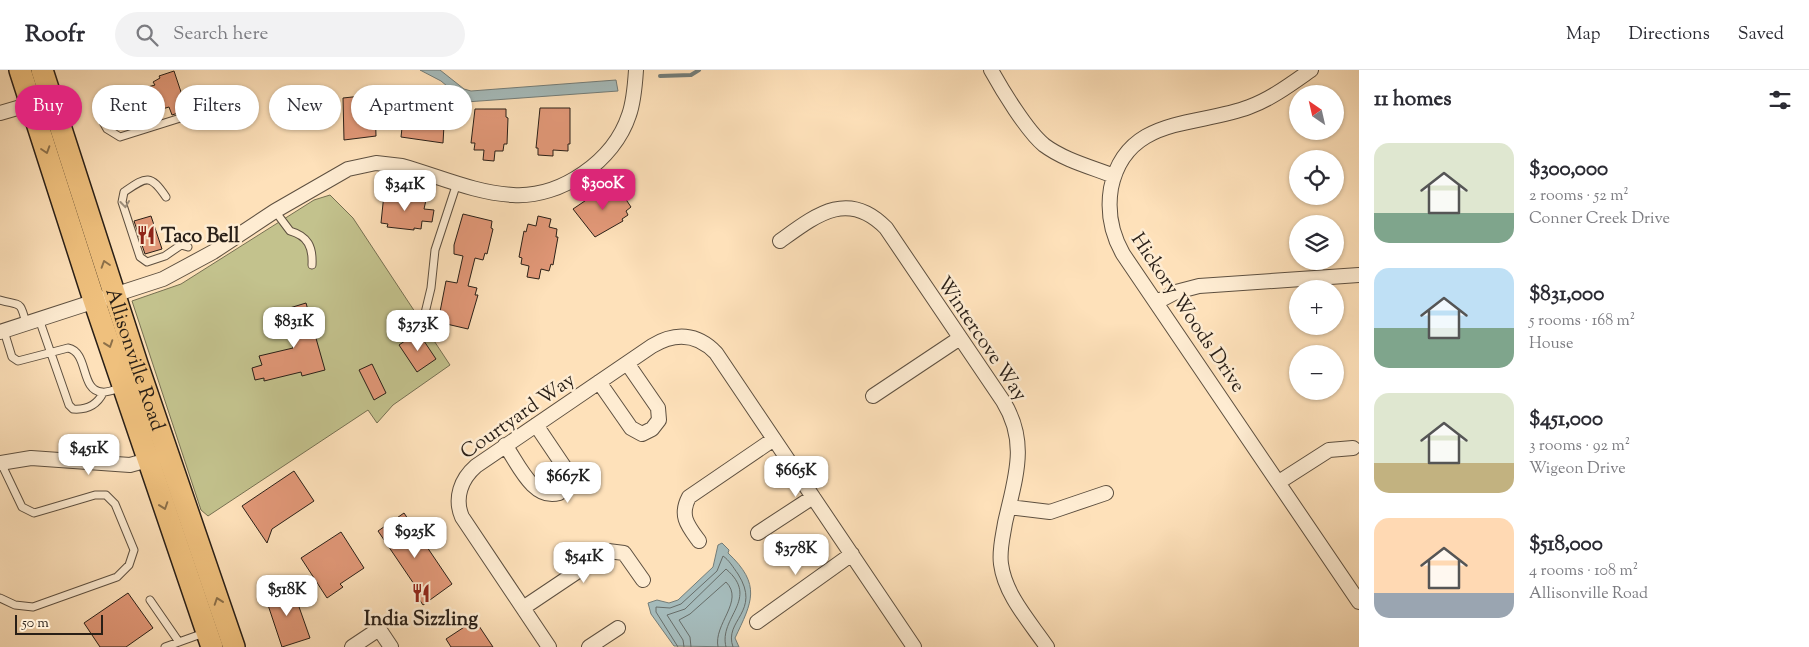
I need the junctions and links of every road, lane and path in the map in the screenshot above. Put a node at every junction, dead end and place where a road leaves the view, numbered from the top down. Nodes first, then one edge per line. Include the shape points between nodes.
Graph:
1 (20, 70) edge
2 (42, 70) edge
3 (636, 70) edge
4 (990, 70) edge
5 (1310, 70) edge
6 (30, 85) edge
7 (42, 85) edge
8 (15, 109) edge
9 (0, 113) edge
10 (50, 130) edge
11 (109, 130) edge
12 (140, 130) edge
13 (1114, 176) junction
14 (457, 183) junction
15 (166, 197) dead end
16 (276, 212) junction
17 (780, 241) dead end
18 (188, 247) dead end
19 (312, 265) dead end
20 (1359, 275) edge
21 (105, 297) junction
22 (0, 300) edge
23 (1157, 302) junction
24 (426, 313) dead end
25 (33, 321) junction
26 (2, 332) edge
27 (960, 338) junction
28 (52, 352) junction
29 (627, 363) junction
30 (599, 382) junction
31 (123, 387) junction
32 (103, 393) junction
33 (873, 396) dead end
34 (536, 425) junction
35 (774, 439) junction
36 (506, 445) junction
37 (1352, 448) dead end
38 (158, 457) junction
39 (1, 463) edge
40 (1279, 482) junction
41 (1106, 493) dead end
42 (814, 497) junction
43 (1009, 508) junction
44 (758, 533) dead end
45 (699, 541) dead end
46 (852, 554) junction
47 (643, 580) dead end
48 (0, 598) edge
49 (150, 600) dead end
50 (1359, 602) edge
51 (523, 608) junction
52 (757, 622) dead end
53 (618, 628) dead end
54 (210, 640) edge
55 (179, 642) junction
56 (166, 647) edge
57 (234, 647) edge
58 (352, 647) edge
59 (392, 647) edge
60 (549, 647) edge
61 (589, 647) edge
62 (914, 647) edge
63 (1047, 647) edge

1 - 6 main road, Allisonville Road
2 - 7 main road, Allisonville Road
3 - 14 street via 629,116 620,134 599,161 577,178 550,189 521,195 485,191
4 - 13 street via 1027,125 1044,144 1064,156
5 - 13 street, Hickory Woods Drive via 1272,96 1247,108 1178,123 1156,132 1138,142
8 - 9 street
10 - 21 main road, Allisonville Road
11 - 12 lane via 120,136
13 - 23 street, Hickory Woods Drive via 1109,210 1112,230 1124,254
14 - 16 street via 388,163 362,165 336,174
14 - 24 lane via 435,250
15 -> 18 lane via 156,182 148,178 124,192 122,202 140,257 148,262 181,245
16 - 19 lane via 290,231 306,238 311,247
16 - 21 street via 170,275
17 - 27 street, Wintercove Way via 816,216 834,208 850,208 870,215 886,228
20 - 23 street via 1199,286 1176,292
21 - 25 street
21 -> 31 main road, Allisonville Road
21 - 38 main road, Allisonville Road
22 - 25 lane via 17,302
23 - 40 street, Hickory Woods Drive
25 - 26 street
25 - 28 lane
26 - 28 lane via 12,356 18,361
27 - 33 street
27 - 43 street, Wintercove Way via 1003,401 1018,433 1019,448
28 - 32 lane via 75,349 90,384
28 - 32 lane via 73,409 94,405
29 - 30 street, Courtyard Way
29 - 30 street via 658,408 659,420 652,429 642,434 631,428
29 - 35 street, Courtyard Way via 674,336 703,342 716,353
30 - 34 street, Courtyard Way
31 - 32 lane
31 - 38 main road, Allisonville Road
34 - 36 street, Courtyard Way
34 - 36 street via 566,472 566,485 559,493 546,495 537,490
35 - 42 street
35 - 45 street via 689,497 684,518
36 - 51 street, Courtyard Way via 470,471 461,487 459,505 468,527
37 - 40 street via 1329,450
38 - 39 street via 130,465 47,458
38 -> 54 main road, Allisonville Road
57 -> 38 main road, Allisonville Road
39 - 48 lane via 22,507 34,513 95,495 106,495 115,504 134,550 130,565 108,581 34,607 14,605
40 - 50 street, Hickory Woods Drive
41 - 43 street via 1050,512
42 - 44 street
42 - 46 street
43 - 63 street, Wintercove Way via 1001,543 1002,571 1012,595
46 - 52 street
46 - 62 street
47 - 51 street via 624,553 608,550
49 - 55 lane
51 - 60 street, Courtyard Way
53 - 61 street
54 - 55 lane
55 - 56 lane
58 - 59 street via 380,629

